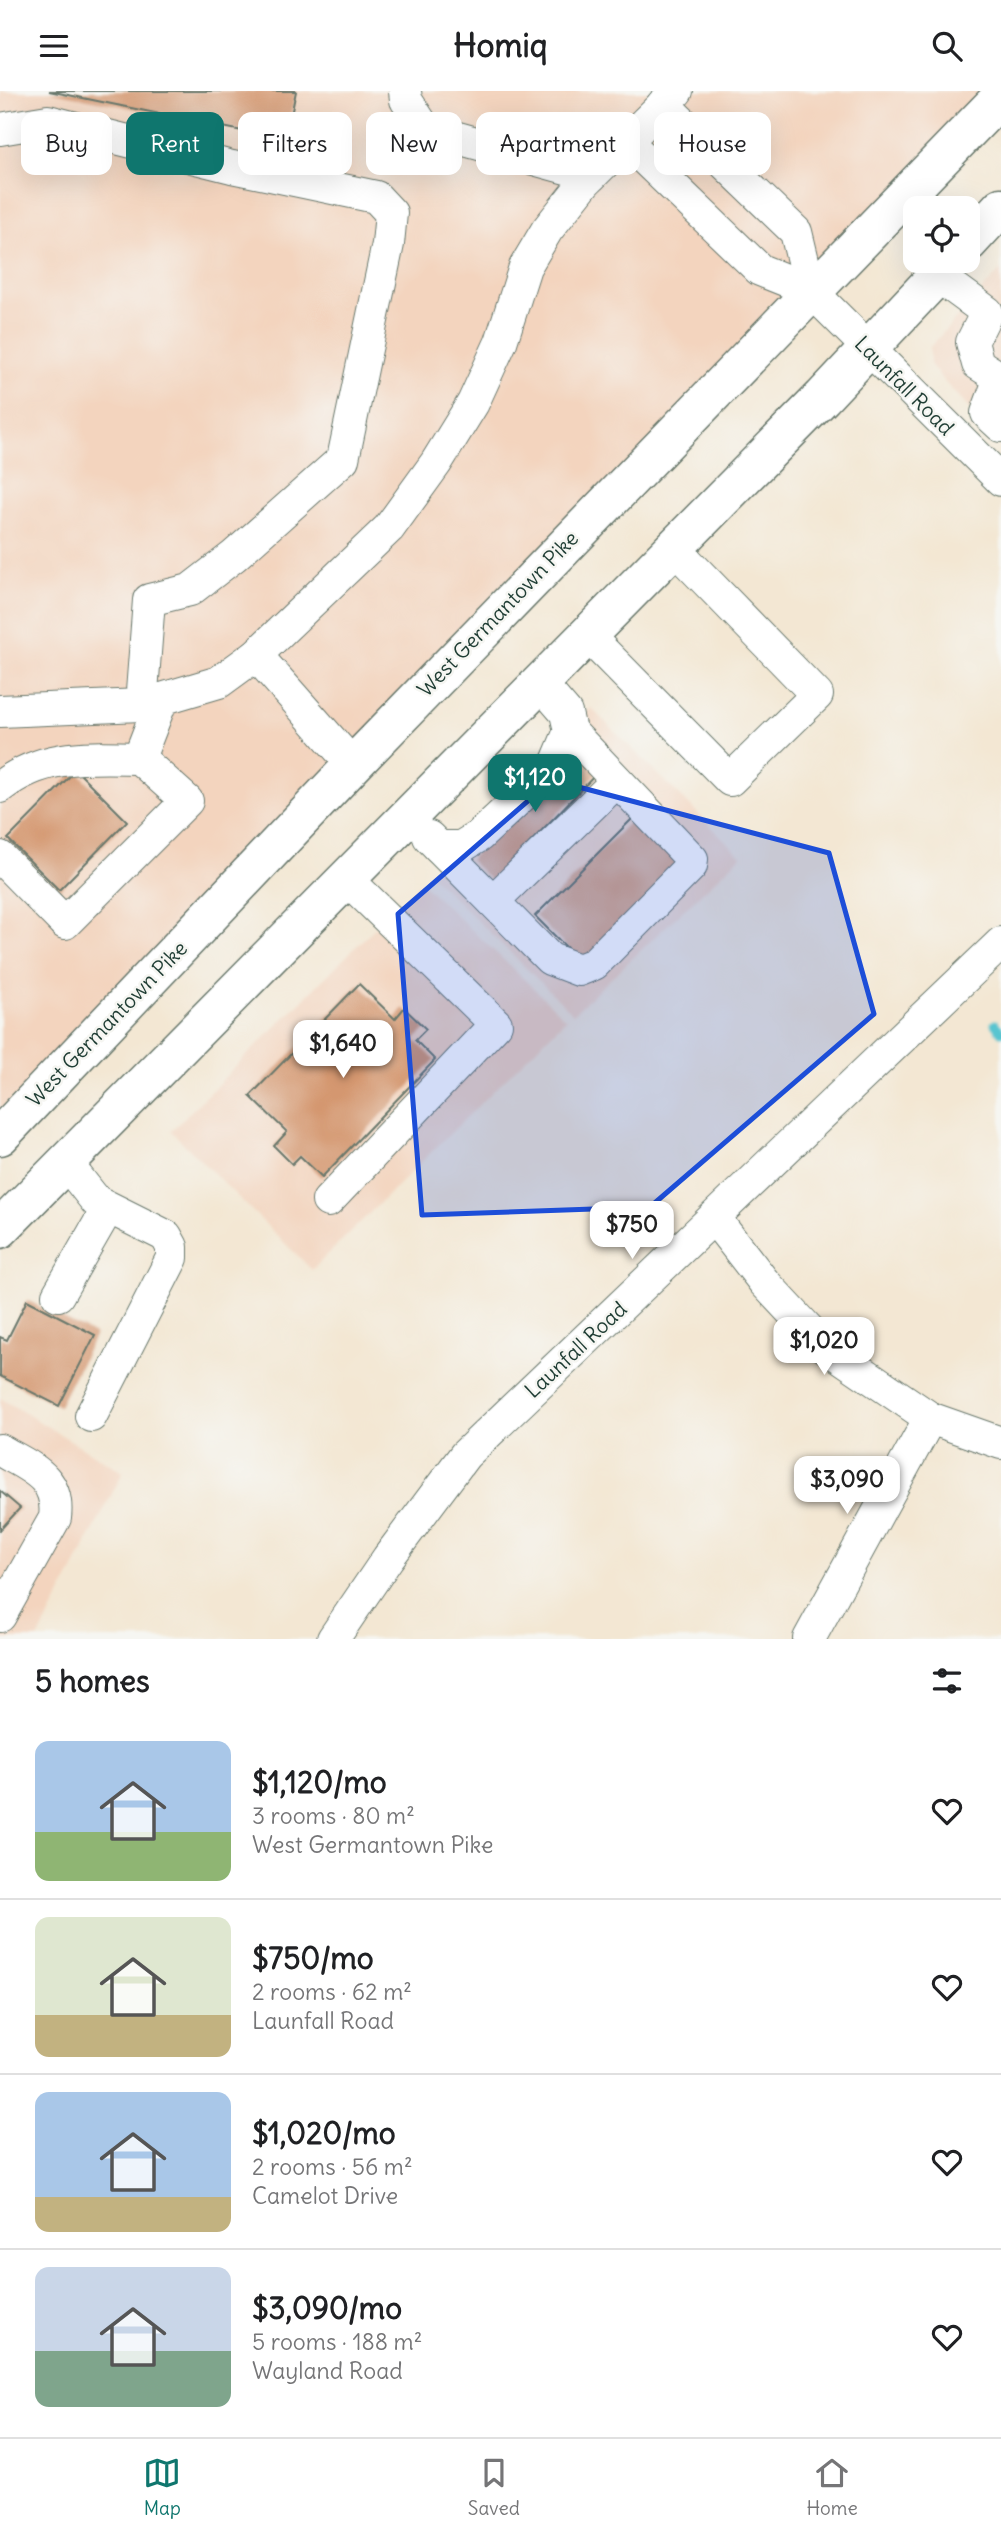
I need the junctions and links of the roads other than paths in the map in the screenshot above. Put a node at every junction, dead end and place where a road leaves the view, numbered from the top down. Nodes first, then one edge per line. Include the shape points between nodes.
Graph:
1 (405, 91) edge
2 (670, 97) edge
3 (1001, 97) edge
4 (640, 126) edge
5 (0, 129) edge
6 (476, 143) edge
7 (640, 155) edge
8 (592, 175) edge
9 (999, 213) edge
10 (980, 231) edge
11 (939, 273) edge
12 (949, 273) edge
13 (810, 291) junction
14 (994, 314) edge
15 (868, 350) junction
16 (994, 419) edge
17 (958, 441) junction
18 (1001, 480) edge
19 (674, 548) junction
20 (587, 635) junction
21 (256, 655) junction
22 (540, 683) junction
23 (151, 702) junction
24 (0, 711) edge
25 (570, 730) junction
26 (139, 758) junction
27 (353, 765) junction
28 (617, 781) junction
29 (0, 787) edge
30 (407, 817) junction
31 (439, 847) junction
32 (0, 857) edge
33 (347, 879) junction
34 (493, 901) junction
35 (1001, 943) edge
36 (0, 1136) edge
37 (66, 1163) junction
38 (328, 1201) dead end
39 (108, 1208) junction
40 (715, 1219) junction
41 (0, 1229) edge
42 (58, 1295) dead end
43 (91, 1416) dead end
44 (930, 1418) junction
45 (1001, 1443) edge
46 (0, 1450) edge
47 (0, 1616) edge
48 (333, 1639) edge
49 (809, 1639) edge

1 - 6 street via 425,129
2 - 4 street
2 - 13 street via 796,232
3 - 13 main road, West Germantown Pike
5 - 23 street via 48,121 376,197 391,213 343,460 190,590 149,600
7 - 13 street via 760,270
8 - 21 street via 547,230 525,267 501,342 479,391 436,463 389,528
9 - 10 main road
11 - 15 main road
12 - 14 street
13 - 15 street, Launfall Road
13 - 27 main road, West Germantown Pike
14 - 16 street via 972,342 978,365 1000,379
15 - 17 street, Launfall Road
15 - 19 main road
16 - 17 street
17 - 18 street, Launfall Road
19 - 20 main road
19 - 20 street via 817,695 730,781
20 - 22 main road
21 - 23 street via 219,682
21 - 27 street
22 - 25 street via 566,713
22 - 30 main road
23 - 24 street
23 - 26 street
25 - 28 street
25 - 31 street via 556,764 479,836 461,847
26 - 29 street via 68,757 18,773
26 - 32 street via 187,801 65,923
27 - 36 main road, West Germantown Pike
28 - 34 street
28 - 34 street via 692,859 691,866 594,964 579,970 550,960
30 - 31 street
30 - 33 main road
31 - 34 street
33 - 37 main road
33 - 38 street via 496,1024
35 - 40 street, Launfall Road
37 - 39 street via 96,1201
37 - 41 main road
39 - 42 street
39 - 43 street via 166,1236 172,1258
40 - 44 street via 764,1282 823,1345
40 - 48 street, Launfall Road via 465,1455
44 - 45 street
44 - 49 street
46 - 47 street via 38,1472 57,1502 55,1518

